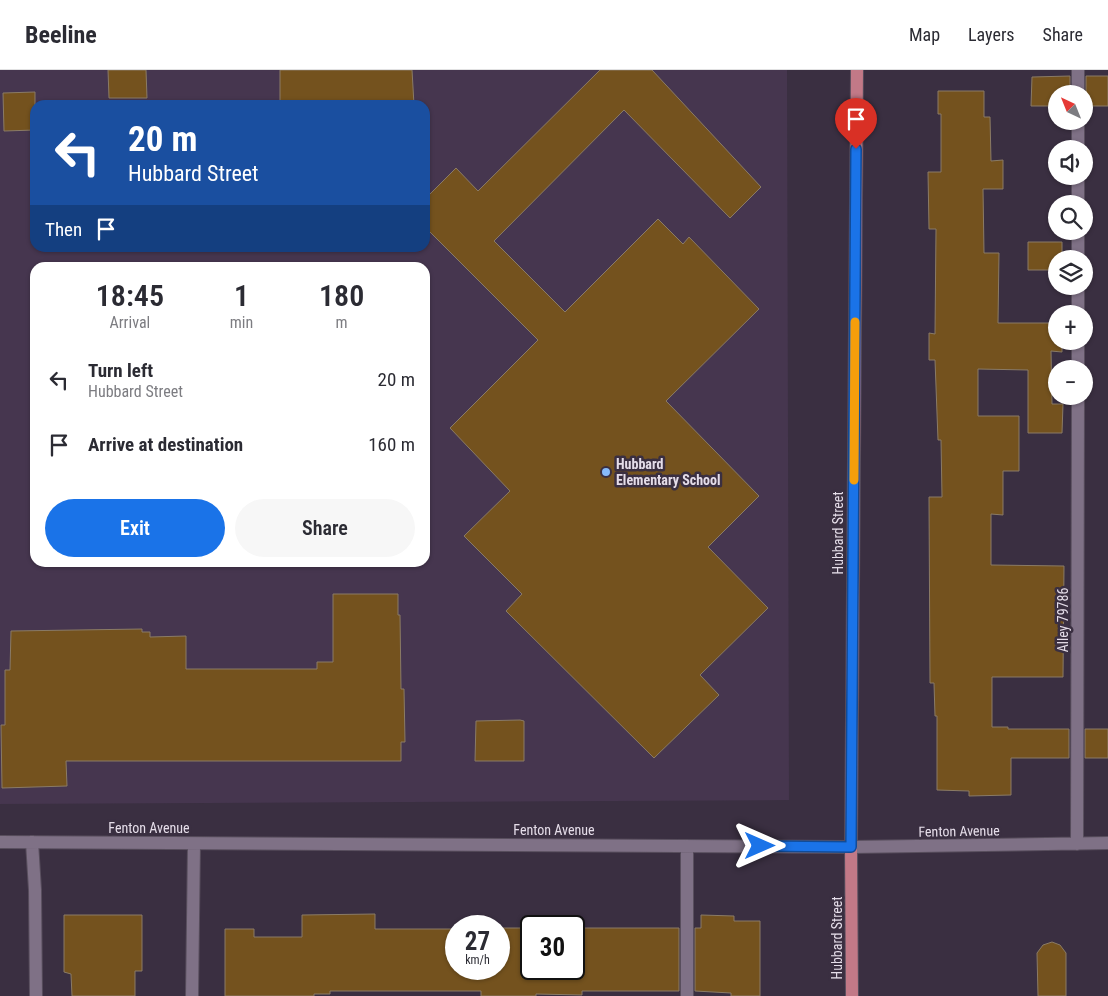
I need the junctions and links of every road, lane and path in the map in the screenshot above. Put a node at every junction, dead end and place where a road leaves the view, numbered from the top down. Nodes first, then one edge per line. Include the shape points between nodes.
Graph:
1 (857, 70) edge
2 (1078, 70) edge
3 (1078, 85) edge
4 (1078, 405) edge
5 (0, 842) edge
6 (32, 842) junction
7 (194, 844) junction
8 (1077, 844) junction
9 (1108, 844) edge
10 (687, 846) junction
11 (851, 847) junction
12 (36, 996) edge
13 (192, 996) edge
14 (687, 996) edge
15 (852, 996) edge

1 - 11 main road, Hubbard Street
2 - 3 street
4 - 8 street, Alley 79786
5 - 6 street, Fenton Avenue
6 - 7 street, Fenton Avenue
6 - 12 street
7 - 10 street, Fenton Avenue
7 - 13 street
8 - 9 street, Fenton Avenue
8 - 11 street, Fenton Avenue
10 - 11 street, Fenton Avenue
10 - 14 street
11 - 15 main road, Hubbard Street

